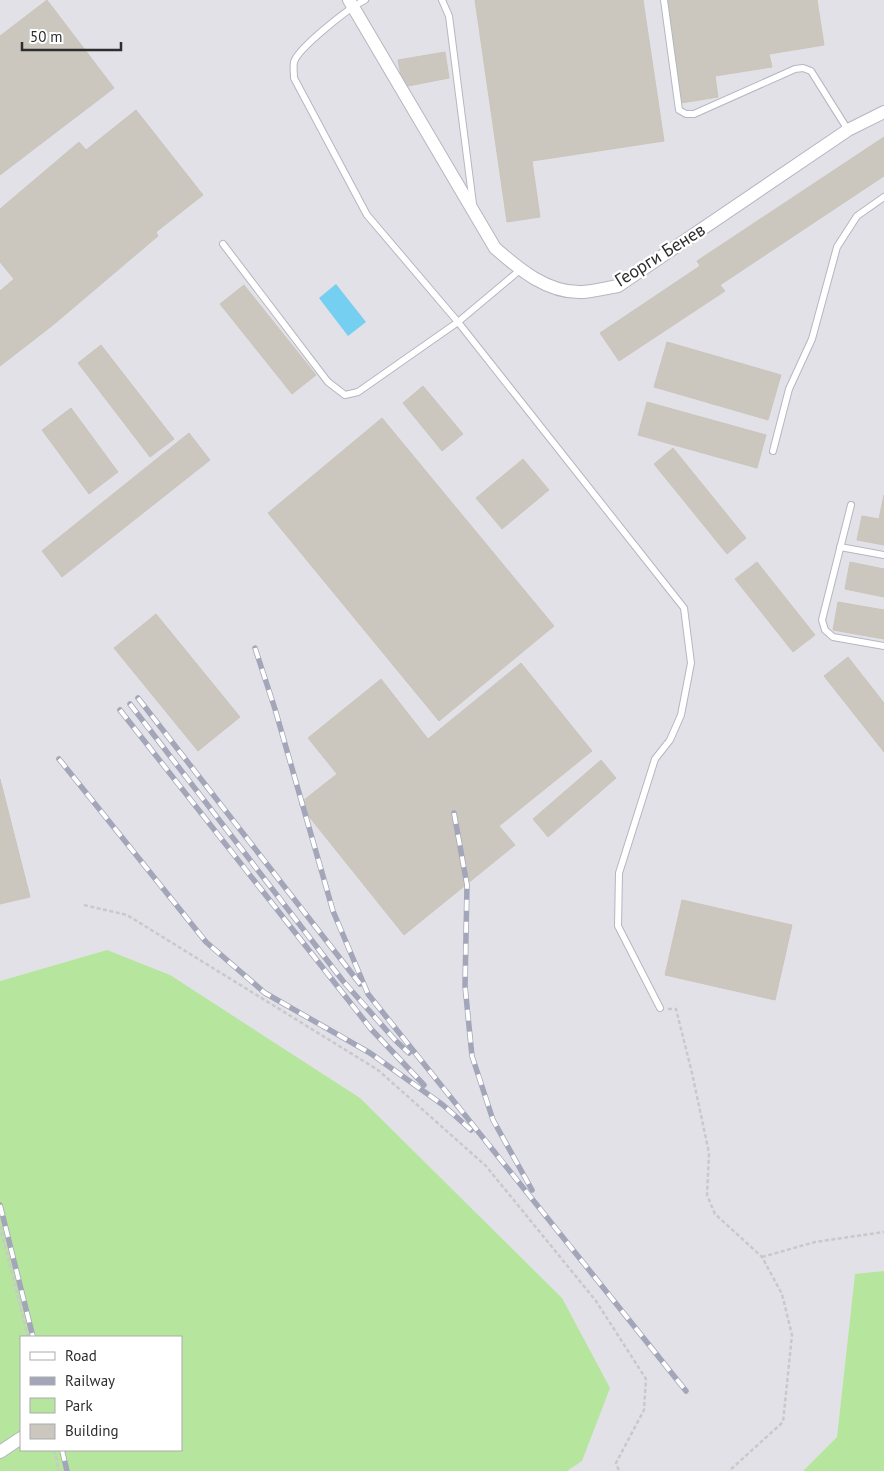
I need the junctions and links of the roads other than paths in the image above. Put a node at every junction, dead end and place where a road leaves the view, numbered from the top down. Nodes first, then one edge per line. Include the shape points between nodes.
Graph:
1 (365, 0) edge
2 (442, 0) edge
3 (664, 0) edge
4 (351, 3) edge
5 (884, 112) edge
6 (848, 130) junction
7 (884, 197) edge
8 (474, 213) junction
9 (223, 244) dead end
10 (520, 270) junction
11 (458, 322) junction
12 (773, 451) dead end
13 (851, 505) dead end
14 (840, 547) junction
15 (884, 556) edge
16 (884, 646) edge
17 (660, 1008) road end
18 (20, 1439) edge
19 (0, 1452) edge

1 - 4 lane
2 - 8 lane via 449,16
3 - 6 lane via 679,110 694,114 803,68 811,71
4 - 8 street, Георги Бенев
4 - 11 lane via 299,52 293,63 294,78 368,215
5 - 6 street, Георги Бенев
6 - 10 street, Георги Бенев via 618,286 582,292 551,287
7 - 12 lane via 857,216 837,248 812,339 789,389
8 - 10 street, Георги Бенев via 495,248
9 - 11 lane via 328,382 345,395 358,392
10 - 11 lane
11 - 17 lane via 684,608 691,663 681,715 670,740 655,760 620,874 618,926
13 - 14 lane
14 - 15 lane
14 - 16 lane via 822,620 825,630 833,637
18 - 19 street

